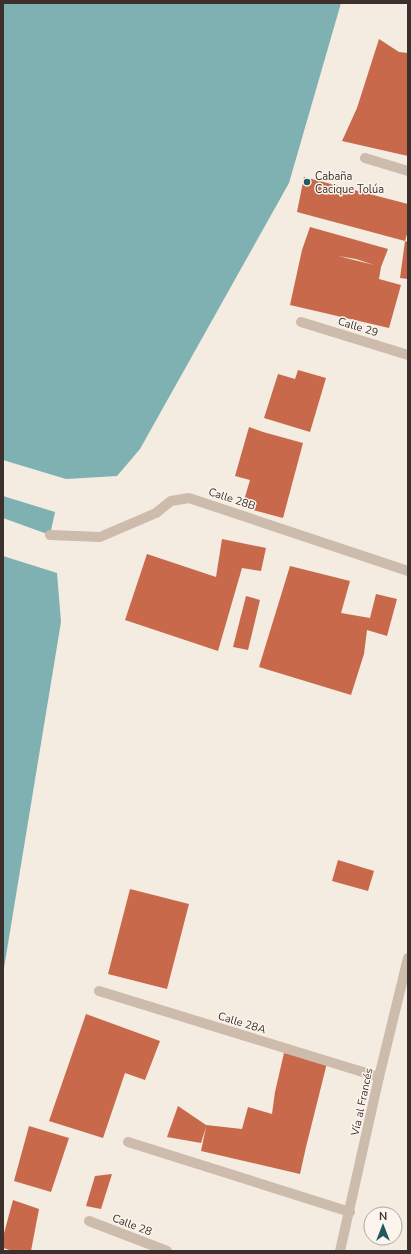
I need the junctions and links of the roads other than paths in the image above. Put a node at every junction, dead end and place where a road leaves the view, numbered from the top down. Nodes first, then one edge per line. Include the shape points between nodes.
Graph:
1 (365, 158) dead end
2 (408, 171) edge
3 (301, 322) dead end
4 (408, 355) edge
5 (50, 535) dead end
6 (408, 571) edge
7 (408, 958) edge
8 (99, 991) dead end
9 (379, 1077) junction
10 (128, 1142) dead end
11 (350, 1212) junction
12 (89, 1221) dead end
13 (167, 1251) edge
14 (340, 1251) edge

1 - 2 street
3 - 4 street, Calle 29
5 - 6 street, Calle 28B via 100,537 156,513 171,501 189,498
7 - 9 street, Vía al Francés
8 - 9 street, Calle 28A
9 - 11 street, Vía al Francés
10 - 11 street
11 - 14 street, Vía al Francés
12 - 13 street, Calle 28

